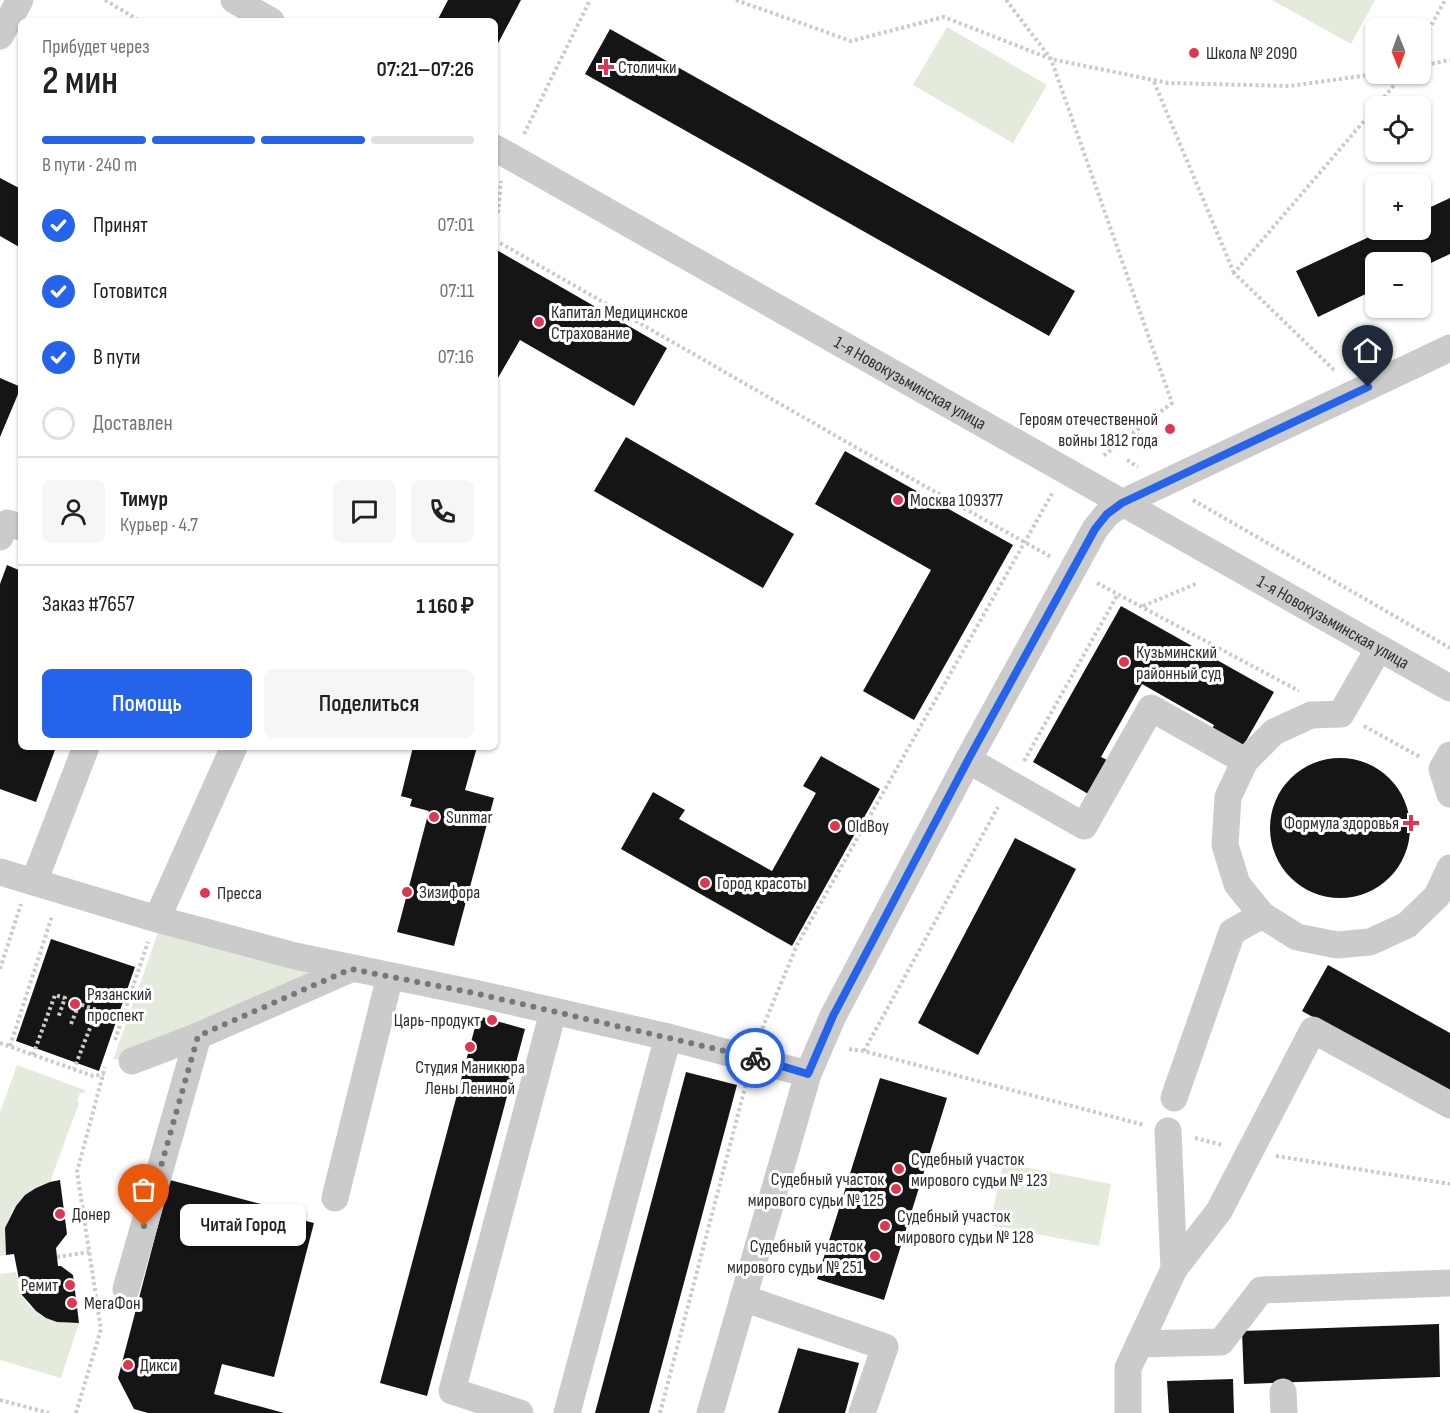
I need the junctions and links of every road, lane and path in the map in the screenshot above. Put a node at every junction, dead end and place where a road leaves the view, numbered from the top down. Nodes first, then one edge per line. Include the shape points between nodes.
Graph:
1 (20, 0) edge
2 (105, 0) edge
3 (234, 0) edge
4 (590, 0) edge
5 (736, 0) edge
6 (1006, 0) edge
7 (1445, 0) edge
8 (135, 18) edge
9 (266, 18) edge
10 (1431, 26) edge
11 (0, 36) edge
12 (1051, 59) junction
13 (1450, 60) edge
14 (1431, 64) edge
15 (1365, 76) edge
16 (1154, 81) junction
17 (1396, 84) edge
18 (1385, 96) edge
19 (1365, 120) edge
20 (504, 153) edge
21 (498, 212) edge
22 (498, 242) edge
23 (1234, 273) junction
24 (1450, 348) edge
25 (1334, 370) dead end
26 (1103, 456) dead end
27 (1055, 489) dead end
28 (1122, 503) junction
29 (1234, 524) dead end
30 (18, 526) edge
31 (0, 537) edge
32 (1024, 542) junction
33 (1054, 559) dead end
34 (1093, 580) dead end
35 (1198, 583) dead end
36 (1118, 594) junction
37 (1143, 606) junction
38 (1379, 648) junction
39 (1450, 648) edge
40 (1450, 688) edge
41 (1299, 691) dead end
42 (1341, 714) junction
43 (86, 750) edge
44 (233, 750) edge
45 (968, 760) junction
46 (1245, 760) junction
47 (1447, 772) edge
48 (1011, 784) junction
49 (1450, 868) edge
50 (0, 872) edge
51 (34, 882) junction
52 (60, 890) junction
53 (1262, 915) junction
54 (157, 919) junction
55 (0, 969) edge
56 (351, 969) junction
57 (390, 976) junction
58 (554, 1012) junction
59 (58, 1018) dead end
60 (71, 1024) dead end
61 (198, 1036) junction
62 (668, 1036) junction
63 (0, 1043) edge
64 (10, 1046) junction
65 (864, 1051) dead end
66 (33, 1054) junction
67 (117, 1055) junction
68 (753, 1058) junction
69 (74, 1069) junction
70 (808, 1074) junction
71 (103, 1075) junction
72 (1174, 1098) dead end
73 (1450, 1105) edge
74 (1168, 1131) dead end
75 (335, 1198) dead end
76 (89, 1252) junction
77 (57, 1257) dead end
78 (1174, 1269) junction
79 (1450, 1283) edge
80 (126, 1289) dead end
81 (743, 1298) junction
82 (1139, 1344) junction
83 (0, 1400) edge
84 (49, 1413) edge
85 (76, 1413) edge
86 (520, 1413) edge
87 (567, 1413) edge
88 (660, 1413) edge
89 (711, 1413) edge
90 (862, 1413) edge
91 (1128, 1413) edge

1 - 11 street
2 - 8 path
3 - 9 street
4 - 20 path
5 - 12 path via 851,41 944,17
6 - 12 path
7 - 10 path
12 - 16 path
12 - 26 path via 1172,403
13 - 14 path
15 - 16 path via 1290,86
16 - 23 path
17 - 18 path
19 - 23 path
20 - 21 path
20 - 28 street, 1-я Новокузьминская улица
22 - 32 path
23 - 25 path
24 - 28 street
27 - 32 path
28 - 38 street, 1-я Новокузьминская улица
28 - 45 street via 1095,529
29 - 39 path
30 - 31 street via 7,523
32 - 33 path
32 - 68 path via 797,945
34 - 36 path
35 - 37 path
36 - 37 path
36 - 48 path
37 - 41 path
38 - 40 street, 1-я Новокузьминская улица
38 - 42 street
42 - 46 street via 1311,715 1274,732
42 - 47 path
43 - 51 street
44 - 54 street
45 - 48 street
45 - 70 street via 833,1016
46 - 48 street via 1151,708 1084,826
46 - 53 street via 1228,797 1225,845 1237,884
48 - 65 path
49 - 53 street via 1437,896 1407,925 1370,942 1337,945 1297,937
50 - 51 street
51 - 52 street
51 - 55 path via 22,900
52 - 54 street
52 - 64 path
53 - 72 street via 1232,932
54 - 56 street
54 - 67 path
56 - 57 street
56 - 61 street
57 - 58 street
57 - 75 street
58 - 62 street
58 - 86 street via 452,1391
59 - 66 path via 65,998 55,995
60 - 69 path via 79,1004 97,1010
61 - 67 street
61 - 80 street
62 - 68 street
62 - 87 street
63 - 64 path
64 - 66 path
66 - 69 path
67 - 71 path
67 - 71 path
68 - 70 street
68 - 88 path
69 - 71 path via 93,1076
70 - 81 street
71 - 76 path via 77,1172
73 - 78 street via 1314,1030 1219,1211
74 - 78 street
76 - 77 path
76 - 85 path via 101,1329
78 - 82 street
79 - 82 street via 1261,1290 1221,1342
81 - 89 street
81 - 90 street via 885,1347
82 - 91 street via 1128,1368
83 - 84 path

